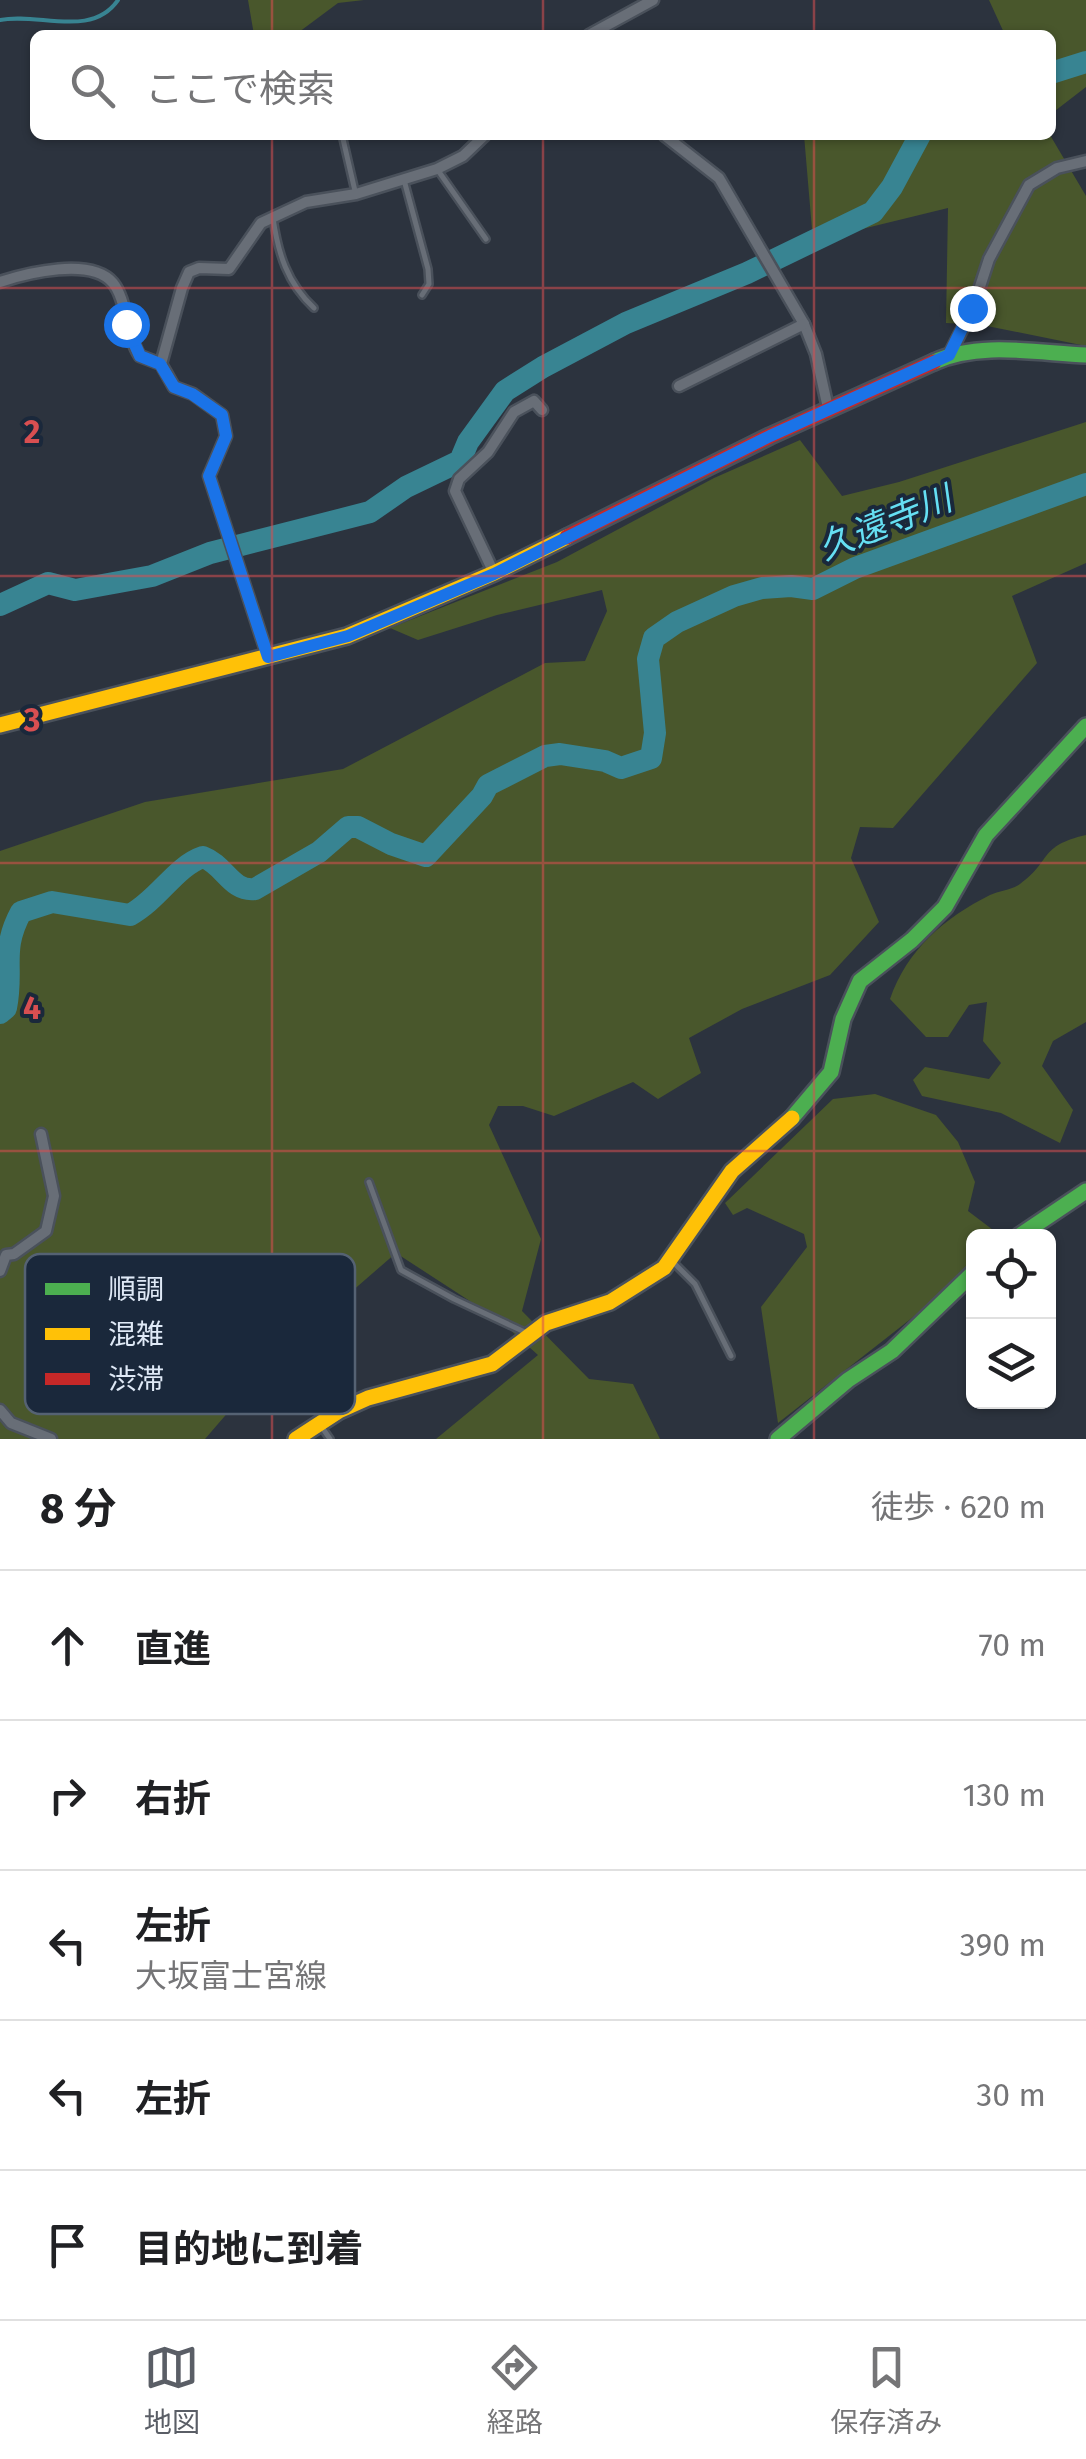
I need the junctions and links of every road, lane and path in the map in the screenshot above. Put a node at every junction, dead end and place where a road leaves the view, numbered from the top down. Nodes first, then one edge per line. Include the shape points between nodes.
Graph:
1 (654, 0) edge
2 (598, 30) edge
3 (343, 140) edge
4 (480, 140) edge
5 (670, 140) edge
6 (1086, 161) edge
7 (437, 169) junction
8 (404, 180) junction
9 (356, 194) junction
10 (273, 218) junction
11 (486, 239) dead end
12 (0, 282) edge
13 (422, 294) dead end
14 (314, 308) dead end
15 (804, 324) junction
16 (949, 355) junction
17 (1086, 356) edge
18 (160, 364) junction
19 (679, 386) dead end
20 (828, 408) junction
21 (542, 410) dead end
22 (494, 574) junction
23 (268, 657) junction
24 (0, 725) edge
25 (1086, 726) edge
26 (41, 1134) dead end
27 (368, 1182) dead end
28 (1086, 1191) edge
29 (1029, 1229) edge
30 (672, 1260) junction
31 (0, 1271) edge
32 (966, 1280) edge
33 (532, 1334) junction
34 (731, 1356) dead end
35 (355, 1405) edge
36 (0, 1410) edge
37 (338, 1414) edge
38 (320, 1424) junction
39 (51, 1439) edge
40 (296, 1439) edge
41 (330, 1439) edge
42 (778, 1439) edge

1 - 2 street
3 - 9 lane
4 - 7 street
5 - 15 street via 719,178
6 - 16 street via 1029,184
7 - 8 street
7 - 11 lane
8 - 9 street
8 - 13 lane via 428,269
9 - 10 street via 306,202
10 - 14 lane via 278,256
10 - 18 street via 261,222 229,269 189,272
12 - 18 street via 64,268 96,272 113,282 140,356
15 - 19 street
15 - 20 street
16 - 17 street via 981,350
16 - 20 street
18 - 23 street via 174,387 213,406 226,425 209,476
20 - 22 street
21 - 22 street via 534,401 514,412 455,491
22 - 23 street via 348,636
23 - 24 street
25 - 30 street via 986,835 945,907 860,981 831,1072 804,1108 732,1171
26 - 31 street via 54,1196 46,1231 6,1255
27 - 33 lane via 401,1270
28 - 29 street
30 - 33 street via 610,1302
30 - 34 lane via 695,1284
32 - 42 street via 892,1351
33 - 35 street via 492,1364
36 - 39 street via 11,1424
37 - 38 street
38 - 40 street
38 - 41 lane

